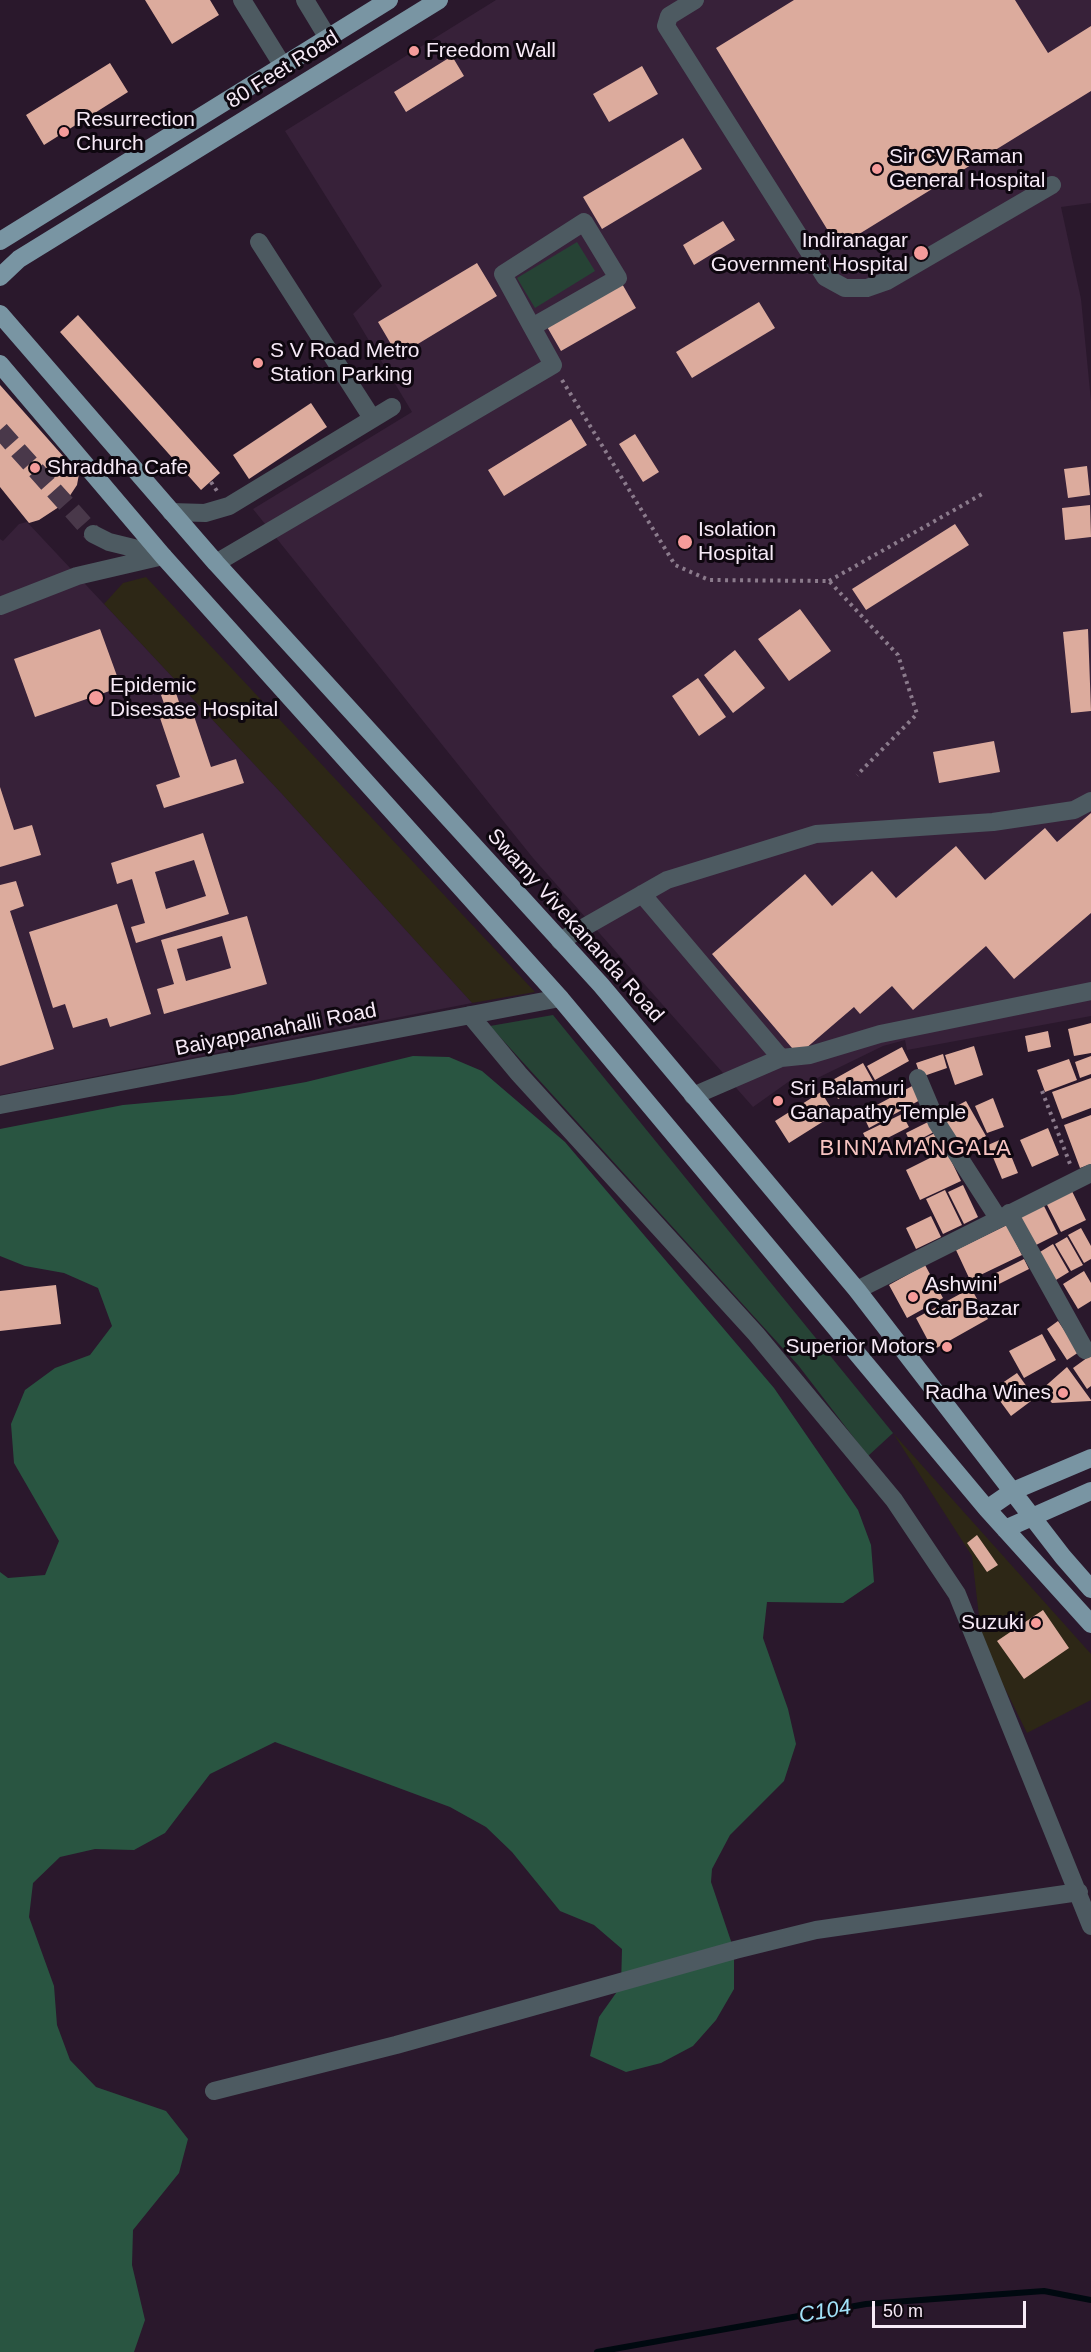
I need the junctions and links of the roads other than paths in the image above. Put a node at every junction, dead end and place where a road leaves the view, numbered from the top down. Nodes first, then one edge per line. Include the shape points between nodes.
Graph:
1 (242, 0) edge
2 (305, 0) edge
3 (389, 0) edge
4 (439, 0) edge
5 (695, 0) edge
6 (328, 38) junction
7 (283, 66) junction
8 (1052, 185) dead end
9 (0, 241) edge
10 (259, 242) dead end
11 (0, 277) edge
12 (0, 314) edge
13 (532, 327) junction
14 (0, 364) edge
15 (392, 406) dead end
16 (372, 418) junction
17 (171, 512) junction
18 (93, 534) tunnel mouth
19 (163, 556) junction
20 (216, 563) junction
21 (0, 606) edge
22 (1091, 801) edge
23 (642, 894) junction
24 (560, 941) junction
25 (1091, 990) edge
26 (560, 998) junction
27 (470, 1015) junction
28 (781, 1058) junction
29 (918, 1078) dead end
30 (693, 1096) junction
31 (0, 1105) edge
32 (1083, 1176) edge
33 (1003, 1216) junction
34 (857, 1290) junction
35 (1085, 1350) dead end
36 (1091, 1458) edge
37 (1013, 1491) junction
38 (1091, 1491) edge
39 (987, 1509) junction
40 (1031, 1515) junction
41 (1005, 1529) junction
42 (1091, 1589) edge
43 (1091, 1624) edge
44 (1079, 1892) junction
45 (1091, 1926) edge
46 (214, 2091) dead end

1 - 7 street
2 - 6 street
3 - 6 main road, 80 Feet Road
4 - 11 main road, 80 Feet Road via 19,259
5 - 8 street via 669,16 666,26 825,277 845,288 867,288 887,281
6 - 7 main road, 80 Feet Road
7 - 9 main road, 80 Feet Road
10 - 16 street
12 - 17 main road, Swamy Vivekananda Road
13 - 13 street via 502,274 584,222 618,278
13 - 20 street via 553,365
14 - 19 main road
15 - 16 street
16 - 17 street via 229,506 205,513
17 - 20 main road, Swamy Vivekananda Road
18 - 19 street
19 - 21 street via 78,576
19 - 26 main road
20 - 24 main road, Swamy Vivekananda Road
22 - 23 street via 1074,810 993,822 816,834 667,880
23 - 24 street
23 - 28 street
24 - 30 main road, Swamy Vivekananda Road
25 - 28 street via 880,1034 810,1055
26 - 27 street, Baiyappanahalli Road
26 - 39 main road
27 - 31 street, Baiyappanahalli Road
27 - 44 street via 756,1334 894,1500 957,1594
28 - 30 street
29 - 33 street via 937,1123
30 - 34 main road, Swamy Vivekananda Road
32 - 33 street
33 - 34 street
33 - 35 street
34 - 37 main road, Swamy Vivekananda Road
36 - 37 main road
37 - 39 main road
37 - 40 main road, Swamy Vivekananda Road
38 - 40 main road
39 - 41 main road
40 - 41 main road
40 - 42 main road, Swamy Vivekananda Road
41 - 43 main road
44 - 45 street
44 - 46 street via 816,1930

